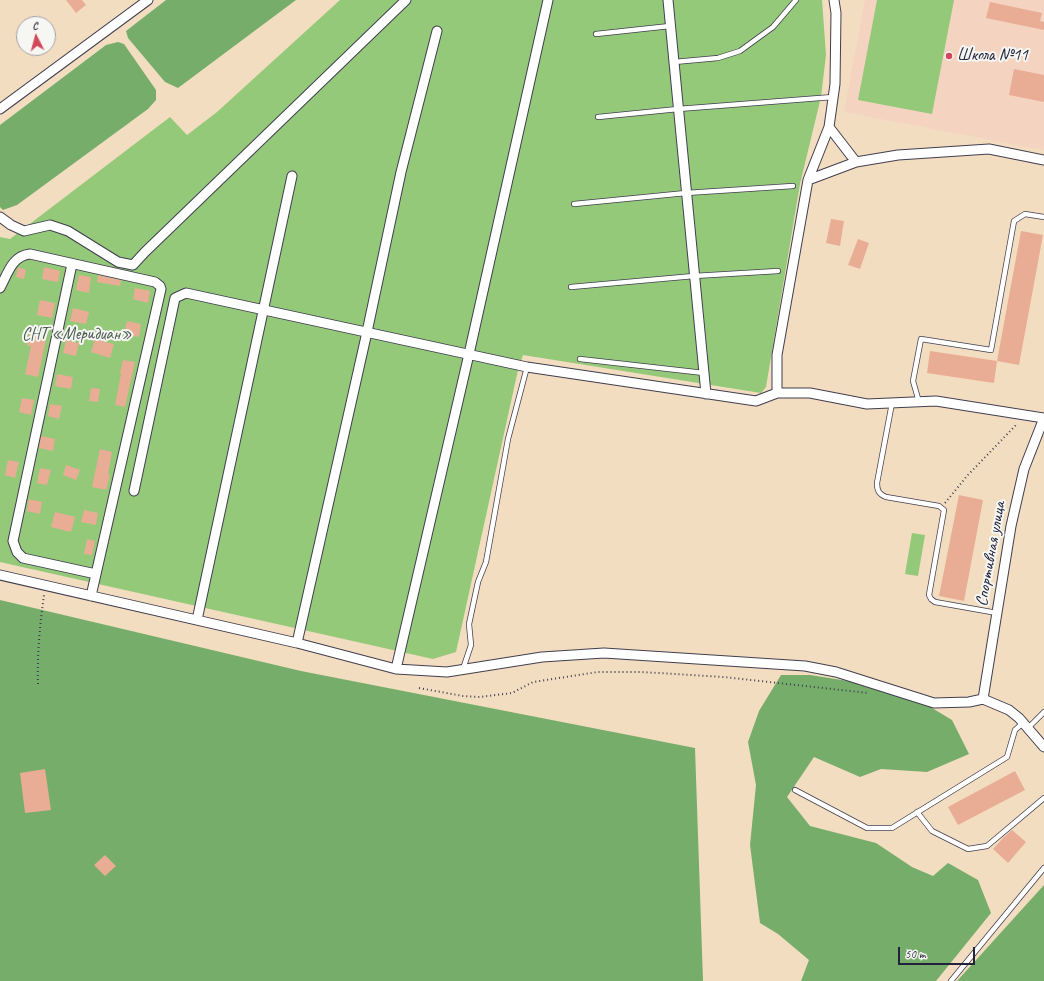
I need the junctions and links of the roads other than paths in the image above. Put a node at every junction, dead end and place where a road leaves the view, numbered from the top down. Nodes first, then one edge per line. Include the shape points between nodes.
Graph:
1 (148, 0) edge
2 (406, 0) edge
3 (548, 0) edge
4 (668, 0) edge
5 (796, 0) edge
6 (834, 0) edge
7 (670, 26) junction
8 (437, 31) dead end
9 (596, 34) dead end
10 (674, 62) junction
11 (833, 97) junction
12 (0, 109) edge
13 (678, 109) junction
14 (598, 117) dead end
15 (829, 127) junction
16 (1044, 160) edge
17 (856, 162) junction
18 (292, 176) dead end
19 (808, 180) junction
20 (793, 186) dead end
21 (686, 194) junction
22 (574, 204) dead end
23 (0, 217) edge
24 (1044, 217) edge
25 (72, 264) junction
26 (778, 271) dead end
27 (694, 276) junction
28 (571, 286) dead end
29 (0, 288) edge
30 (264, 310) junction
31 (367, 332) junction
32 (469, 354) junction
33 (580, 359) dead end
34 (527, 367) junction
35 (704, 373) junction
36 (777, 393) junction
37 (706, 394) junction
38 (919, 402) junction
39 (892, 403) junction
40 (1044, 418) edge
41 (134, 491) dead end
42 (96, 574) junction
43 (0, 575) edge
44 (91, 596) junction
45 (997, 613) junction
46 (197, 620) junction
47 (297, 643) junction
48 (396, 669) junction
49 (463, 670) junction
50 (983, 699) junction
51 (1044, 712) edge
52 (1026, 725) junction
53 (1044, 747) edge
54 (795, 790) dead end
55 (1044, 798) edge
56 (917, 812) junction
57 (1044, 868) edge
58 (951, 981) edge

1 - 12 street
2 - 23 street via 133,265 118,262 68,231 50,225 24,231
3 - 32 street
4 - 7 street
5 - 10 lane via 773,27 740,51 718,58
6 - 11 street via 836,13
7 - 9 lane
7 - 10 street
8 - 31 street via 401,172
10 - 13 street
11 - 13 lane
11 - 15 street
13 - 14 lane
13 - 21 street
15 - 17 street
15 - 19 street
16 - 17 street via 988,149 898,155
17 - 19 street
18 - 30 street
19 - 36 street via 776,355
20 - 21 lane
21 - 22 lane
21 - 27 street
24 - 38 lane via 1025,214 1014,221 991,350 920,339 913,381
25 - 29 street via 30,254 24,255 15,260
25 - 42 street via 13,541 17,552 23,558
25 - 42 street via 159,283 161,289
26 - 27 lane
27 - 28 lane
27 - 35 street
30 - 31 street
30 - 41 street via 186,293 175,298
30 - 46 street
31 - 32 street
31 - 47 street
32 - 34 street
32 - 48 street
33 - 35 lane
34 - 37 street
34 - 49 lane via 508,439 486,562 478,582 470,624 470,645
35 - 37 street
36 - 37 street via 756,401
36 - 39 street via 810,393 867,404
38 - 39 street
38 - 40 street via 936,401
39 - 45 lane via 877,490 886,497 942,507 944,510 929,595 935,602
40 - 45 street, Спортивная улица via 1024,469 1011,526
42 - 44 street
43 - 44 street
44 - 46 street
45 - 50 street, Спортивная улица
46 - 47 street
47 - 48 street
48 - 49 street via 447,672
49 - 50 street via 542,657 604,653 805,666 836,672 934,703
50 - 52 street via 1009,710
51 - 52 lane
52 - 53 street
52 - 56 lane via 1015,730 1007,757
54 - 56 lane via 867,828 892,828
55 - 56 lane via 987,846 968,849 932,831
57 - 58 lane

